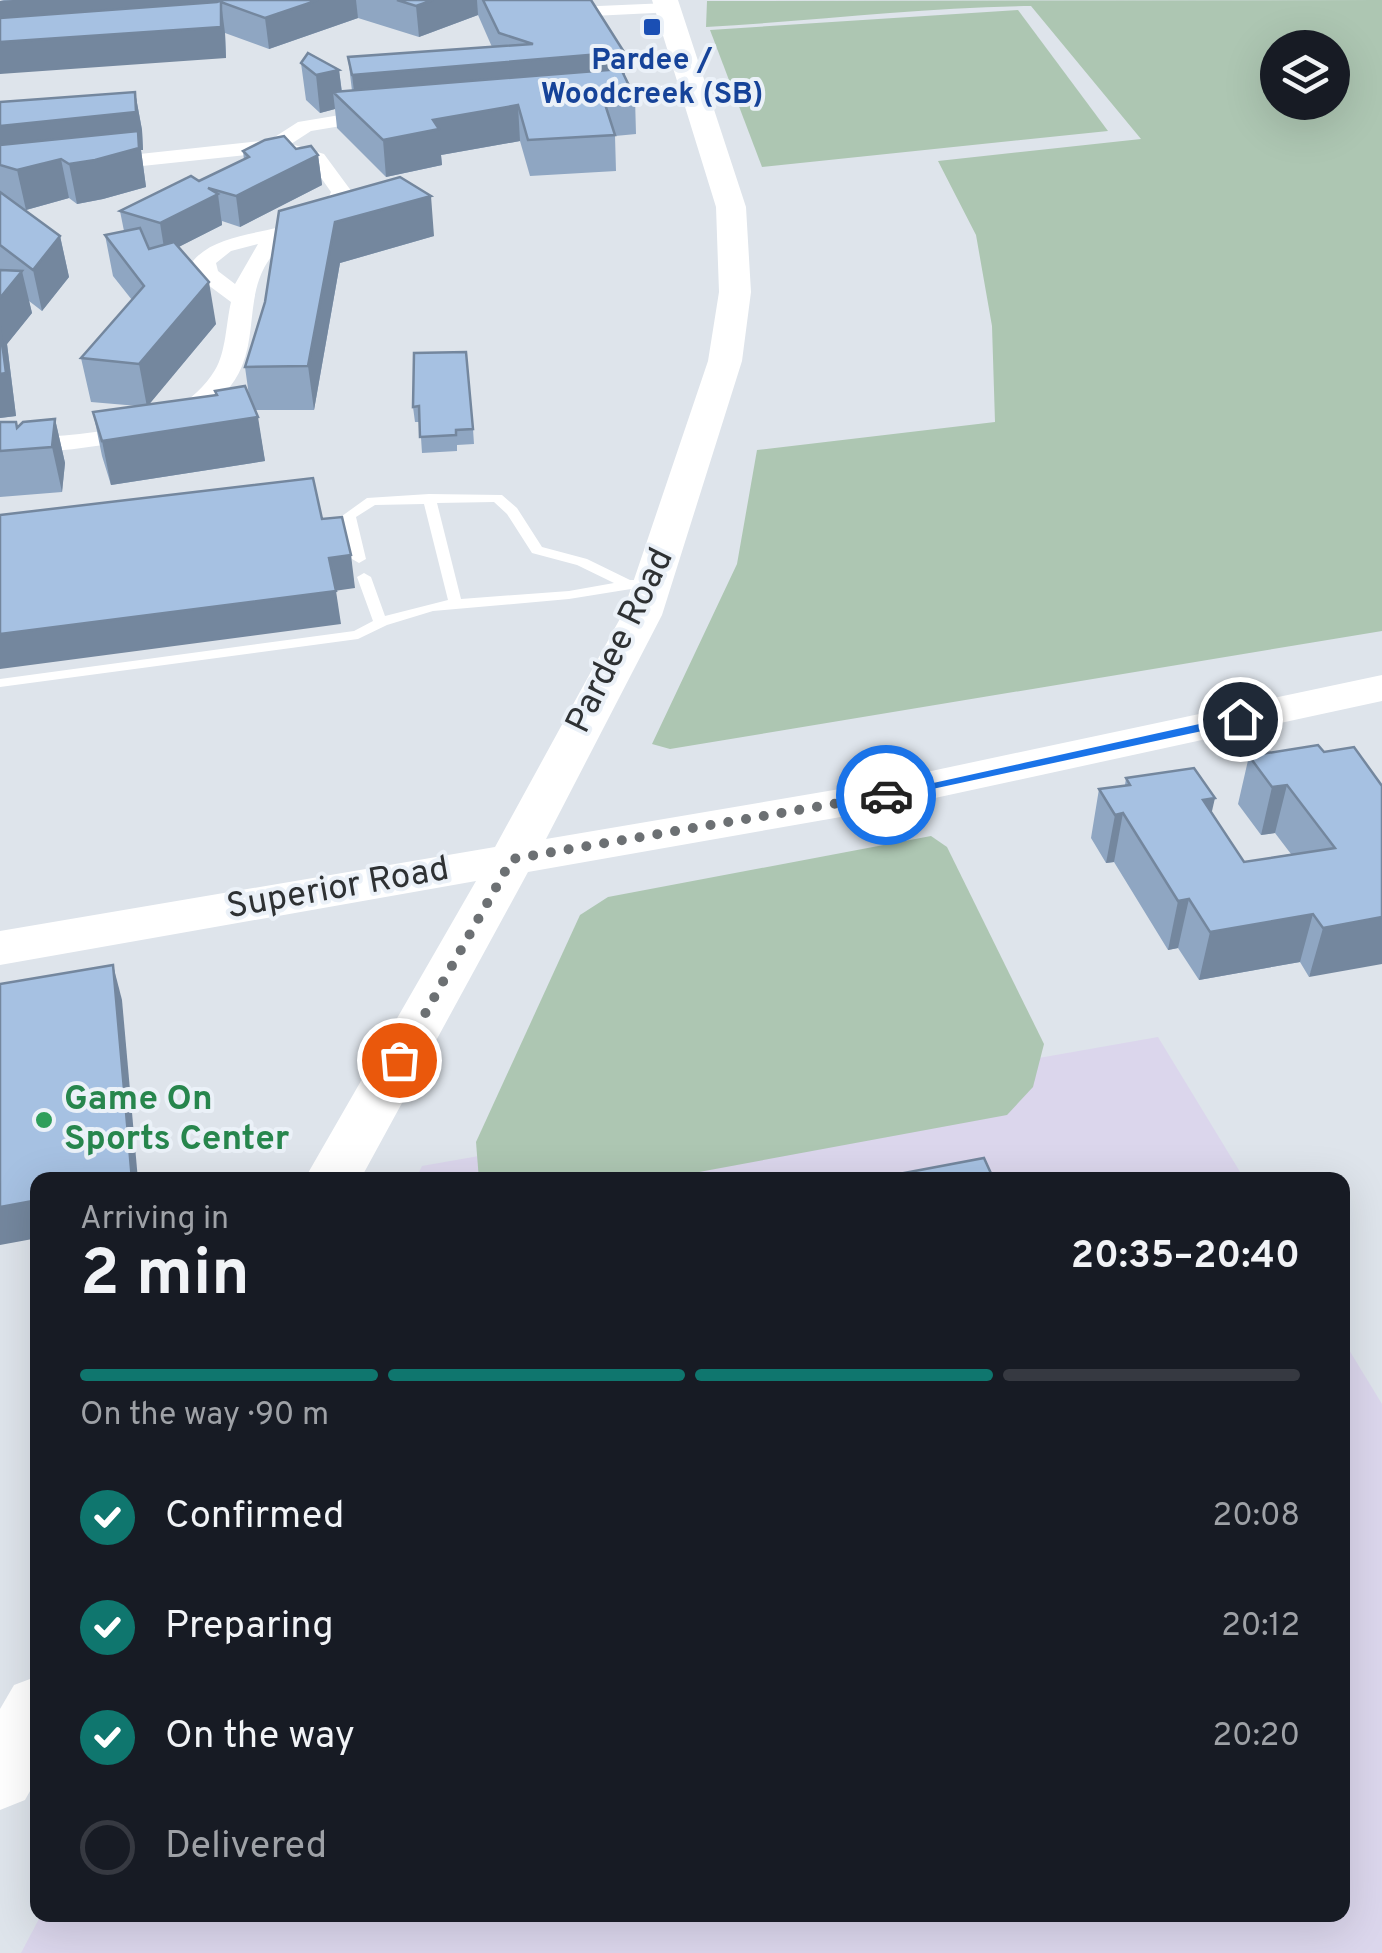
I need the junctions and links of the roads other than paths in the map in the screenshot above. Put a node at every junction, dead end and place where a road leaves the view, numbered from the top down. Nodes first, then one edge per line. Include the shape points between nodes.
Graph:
1 (598, 0) edge
2 (576, 4) edge
3 (666, 4) edge
4 (536, 9) edge
5 (696, 96) junction
6 (566, 105) edge
7 (276, 146) junction
8 (308, 154) junction
9 (0, 175) edge
10 (296, 228) junction
11 (245, 302) junction
12 (0, 446) edge
13 (429, 498) junction
14 (359, 559) dead end
15 (364, 577) dead end
16 (638, 583) junction
17 (456, 602) junction
18 (380, 621) junction
19 (0, 684) edge
20 (1382, 688) edge
21 (512, 859) junction
22 (0, 948) edge
23 (336, 1172) edge
24 (30, 1722) edge
25 (0, 1776) edge

1 - 2 street
2 - 3 street
2 - 4 street
3 - 5 main road, Pardee Road
5 - 6 street
5 - 16 main road, Pardee Road via 731,207 736,292 725,361
7 - 8 street
7 - 8 street via 323,121 407,118
7 - 9 street
8 - 10 street via 339,184 342,199
10 - 11 street via 257,258
10 - 11 street via 223,246 204,261 208,274
11 - 12 street via 224,379 197,403 150,425 97,438
13 - 14 lane via 372,501 349,516
13 - 16 lane via 497,498 537,550
13 - 17 lane
15 - 18 lane
16 - 17 lane
16 - 21 main road, Pardee Road via 642,615
17 - 18 lane
18 - 19 lane via 358,636
20 - 21 main road, Superior Road via 874,797
21 - 22 main road, Superior Road
21 - 23 main road, Pardee Road
24 - 25 main road

